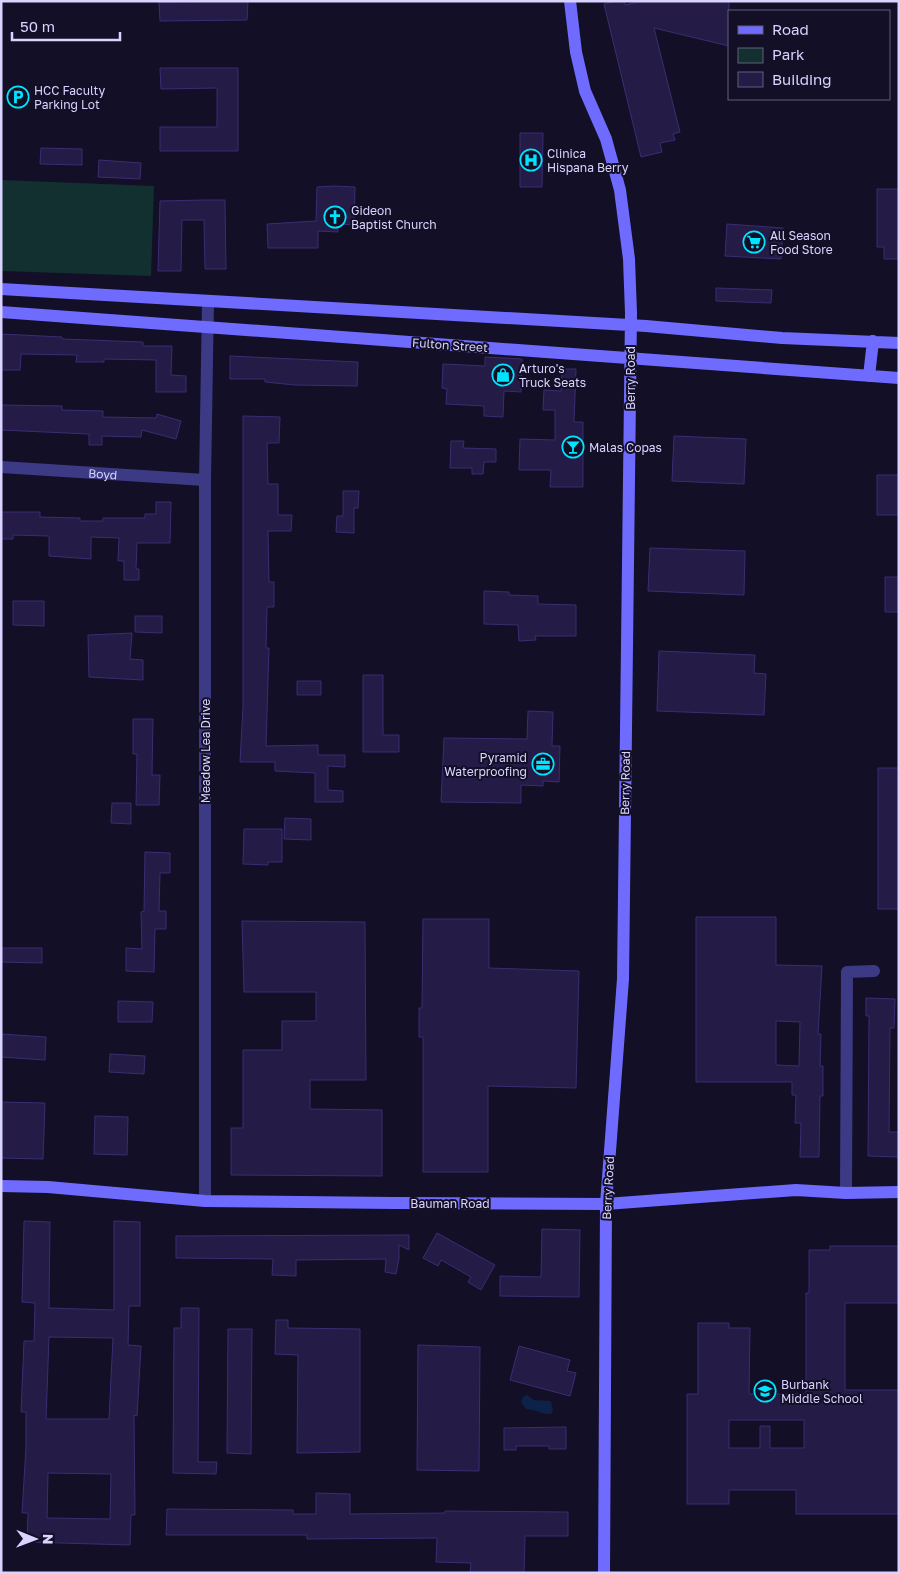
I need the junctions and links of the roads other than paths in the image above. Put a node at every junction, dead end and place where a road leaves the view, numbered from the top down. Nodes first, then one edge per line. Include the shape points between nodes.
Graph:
1 (570, 1) edge
2 (1, 289) edge
3 (208, 301) junction
4 (1, 312) edge
5 (631, 325) junction
6 (207, 328) junction
7 (872, 341) junction
8 (899, 343) edge
9 (630, 357) junction
10 (869, 376) junction
11 (899, 378) edge
12 (1, 467) edge
13 (205, 480) junction
14 (874, 971) dead end
15 (1, 1186) edge
16 (899, 1192) edge
17 (846, 1193) junction
18 (205, 1202) junction
19 (606, 1204) junction
20 (604, 1573) edge

1 - 5 street, Berry Road via 585,92 606,139 620,190 629,259
2 - 3 street
3 - 5 street
3 - 6 street, Meadow Lea Drive
4 - 6 street, Fulton Street
5 - 7 street via 782,338
5 - 9 street, Berry Road
6 - 9 street, Fulton Street
6 - 13 street, Meadow Lea Drive
7 - 8 street
7 - 10 street
9 - 10 street, Fulton Street
9 - 19 street, Berry Road via 623,979
10 - 11 street, Fulton Street
12 - 13 street, Boyd
13 - 18 street, Meadow Lea Drive
14 - 17 street via 847,972
15 - 18 street, Bauman Road via 48,1187
16 - 17 street, Bauman Road
17 - 19 street, Bauman Road via 796,1190
18 - 19 street, Bauman Road
19 - 20 street, Berry Road

